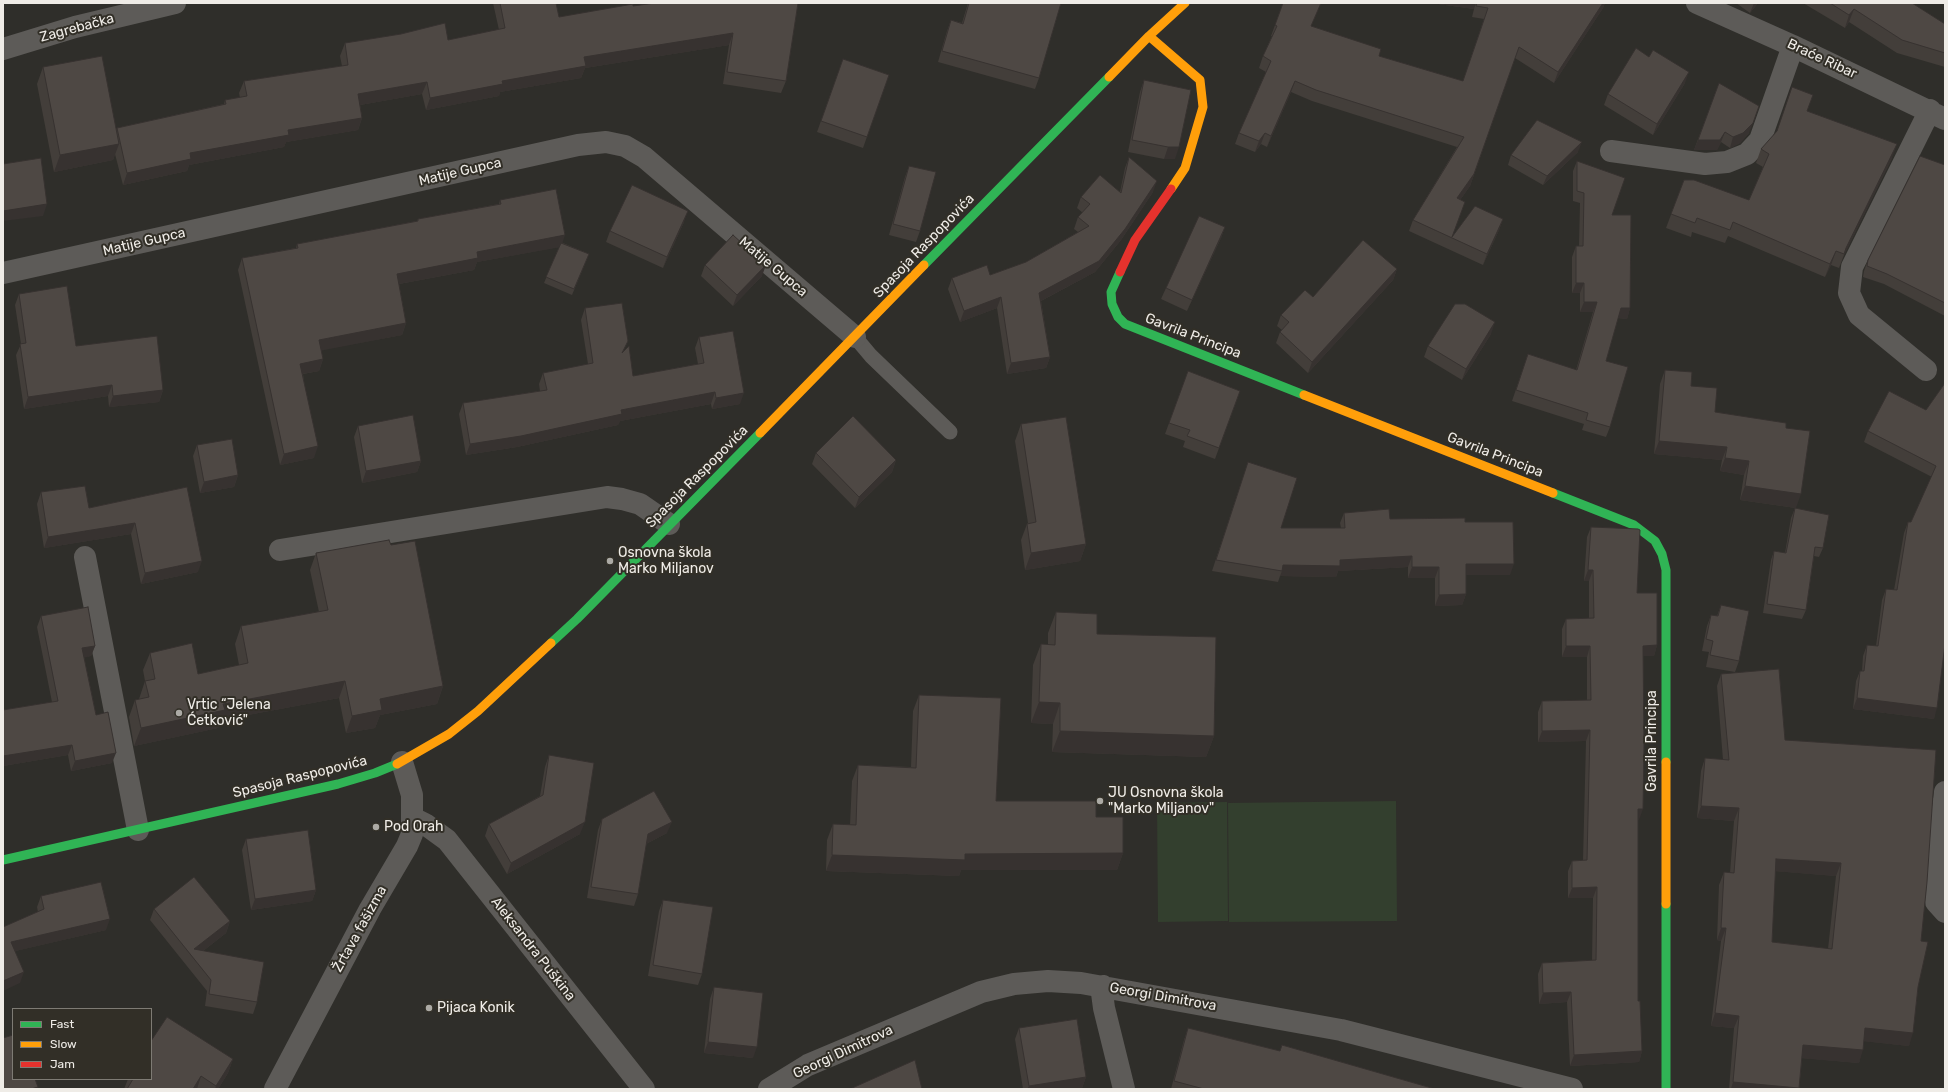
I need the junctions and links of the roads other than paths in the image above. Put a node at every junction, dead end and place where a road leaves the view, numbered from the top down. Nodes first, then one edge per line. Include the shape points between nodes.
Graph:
1 (175, 3) edge
2 (1185, 3) edge
3 (1697, 3) edge
4 (1149, 36) junction
5 (1793, 46) junction
6 (3, 49) edge
7 (1938, 115) edge
8 (1611, 151) dead end
9 (3, 273) edge
10 (855, 337) junction
11 (1926, 370) dead end
12 (950, 432) dead end
13 (669, 524) junction
14 (280, 550) dead end
15 (85, 557) dead end
16 (402, 762) junction
17 (1945, 792) edge
18 (413, 821) junction
19 (138, 830) junction
20 (3, 860) edge
21 (1945, 912) edge
22 (1103, 986) junction
23 (275, 1089) edge
24 (644, 1089) edge
25 (769, 1089) edge
26 (1124, 1089) edge
27 (1572, 1089) edge
28 (1666, 1089) edge

1 - 6 street, Zagrebačka via 76,27
2 - 4 street, Spasoja Raspopovića
3 - 5 street, Braće Ribar
4 - 10 street, Spasoja Raspopovića
4 - 28 street, Gavrila Principa via 1200,80 1203,107 1185,168 1136,240 1111,292 1112,304 1118,317 1125,324 1634,524 1655,541 1662,554 1666,570
5 - 7 street, Braće Ribar
5 - 8 street via 1760,140 1747,154 1727,162 1705,164
7 - 11 street via 1852,267 1849,293 1859,315
9 - 10 street, Matije Gupca via 578,146 606,142 625,146 644,157
10 - 12 lane via 871,356
10 - 13 street, Spasoja Raspopovića
13 - 14 street via 640,504 607,497
13 - 16 street, Spasoja Raspopovića via 577,620 478,711 449,734
15 - 19 street
16 - 18 street, Žrtava fašizma via 412,795
16 - 19 street, Spasoja Raspopovića via 338,784
17 - 21 street via 1939,837 1936,902
18 - 23 street, Žrtava fašizma via 412,834 407,846 370,909
18 - 24 street, Aleksandra Puškina via 425,824 447,840
19 - 20 street, Spasoja Raspopovića
22 - 25 street, Georgi Dimitrova via 1048,981 1014,984 981,992 808,1065
22 - 26 street via 1104,1008
22 - 27 street, Georgi Dimitrova via 1342,1030

